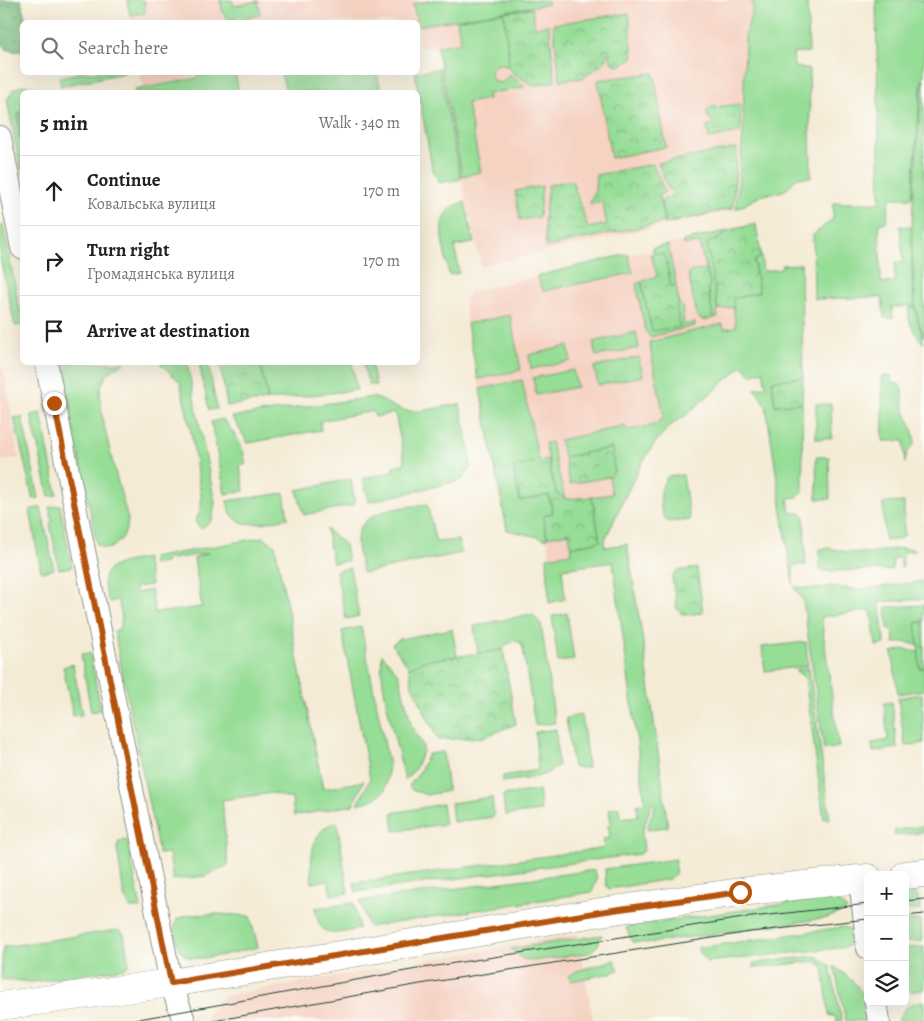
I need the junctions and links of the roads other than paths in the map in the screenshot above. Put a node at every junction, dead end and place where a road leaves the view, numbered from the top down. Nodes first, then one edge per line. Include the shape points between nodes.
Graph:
1 (0, 137) edge
2 (20, 238) edge
3 (47, 365) edge
4 (924, 873) edge
5 (909, 875) edge
6 (864, 879) edge
7 (171, 983) junction
8 (0, 1006) edge
9 (877, 1006) edge
10 (184, 1021) edge
11 (879, 1021) edge

1 - 2 street
3 - 7 street
4 - 5 street
6 - 7 street via 606,911
7 - 8 street
7 - 10 street
9 - 11 street

